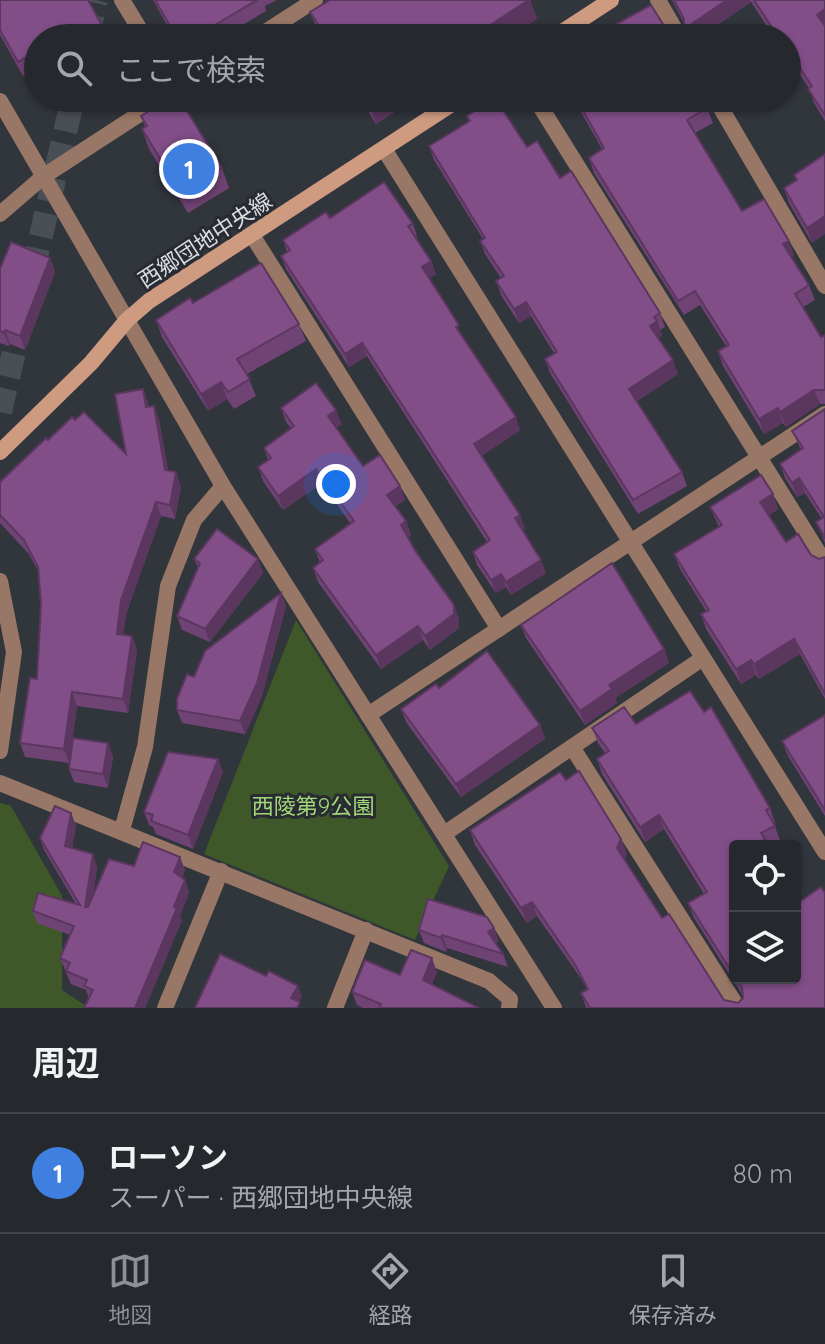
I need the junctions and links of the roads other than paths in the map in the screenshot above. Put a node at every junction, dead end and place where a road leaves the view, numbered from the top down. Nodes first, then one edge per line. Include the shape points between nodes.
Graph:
1 (122, 0) edge
2 (611, 0) edge
3 (658, 0) edge
4 (310, 1) edge
5 (137, 24) edge
6 (276, 24) edge
7 (574, 24) edge
8 (672, 24) edge
9 (0, 101) edge
10 (142, 112) edge
11 (440, 112) edge
12 (544, 112) edge
13 (723, 112) edge
14 (384, 149) junction
15 (44, 176) junction
16 (0, 214) edge
17 (252, 235) junction
18 (825, 286) edge
19 (127, 320) junction
20 (825, 414) edge
21 (0, 452) edge
22 (760, 457) junction
23 (223, 486) junction
24 (631, 542) junction
25 (825, 563) edge
26 (0, 581) edge
27 (499, 629) junction
28 (703, 658) junction
29 (368, 715) junction
30 (572, 747) junction
31 (0, 751) edge
32 (0, 783) edge
33 (122, 830) junction
34 (444, 834) junction
35 (825, 852) edge
36 (221, 871) junction
37 (366, 930) junction
38 (165, 1008) edge
39 (335, 1008) edge
40 (509, 1008) edge
41 (554, 1008) edge
42 (738, 1008) edge

1 - 5 street
2 - 7 street
3 - 8 street
4 - 6 street
9 - 15 street
10 - 15 street
11 - 14 street, 西郷団地中央線
12 - 22 street
13 - 18 street
14 - 17 street, 西郷団地中央線
14 - 24 street
15 - 16 street
15 - 19 street
17 - 19 street, 西郷団地中央線
17 - 27 street
19 - 21 street, 西郷団地中央線
19 - 23 street
20 - 22 street
22 - 24 street
22 - 25 street
23 - 29 street
23 - 33 street via 194,520 168,586 145,747
24 - 27 street
24 - 28 street
26 - 31 street via 14,652
27 - 29 street
28 - 30 street
28 - 35 street
29 - 34 street
30 - 34 street
30 - 42 street
32 - 33 street
33 - 36 street
34 - 41 street
36 - 37 street
36 - 38 street
37 - 39 street
37 - 40 street via 489,981 510,999

